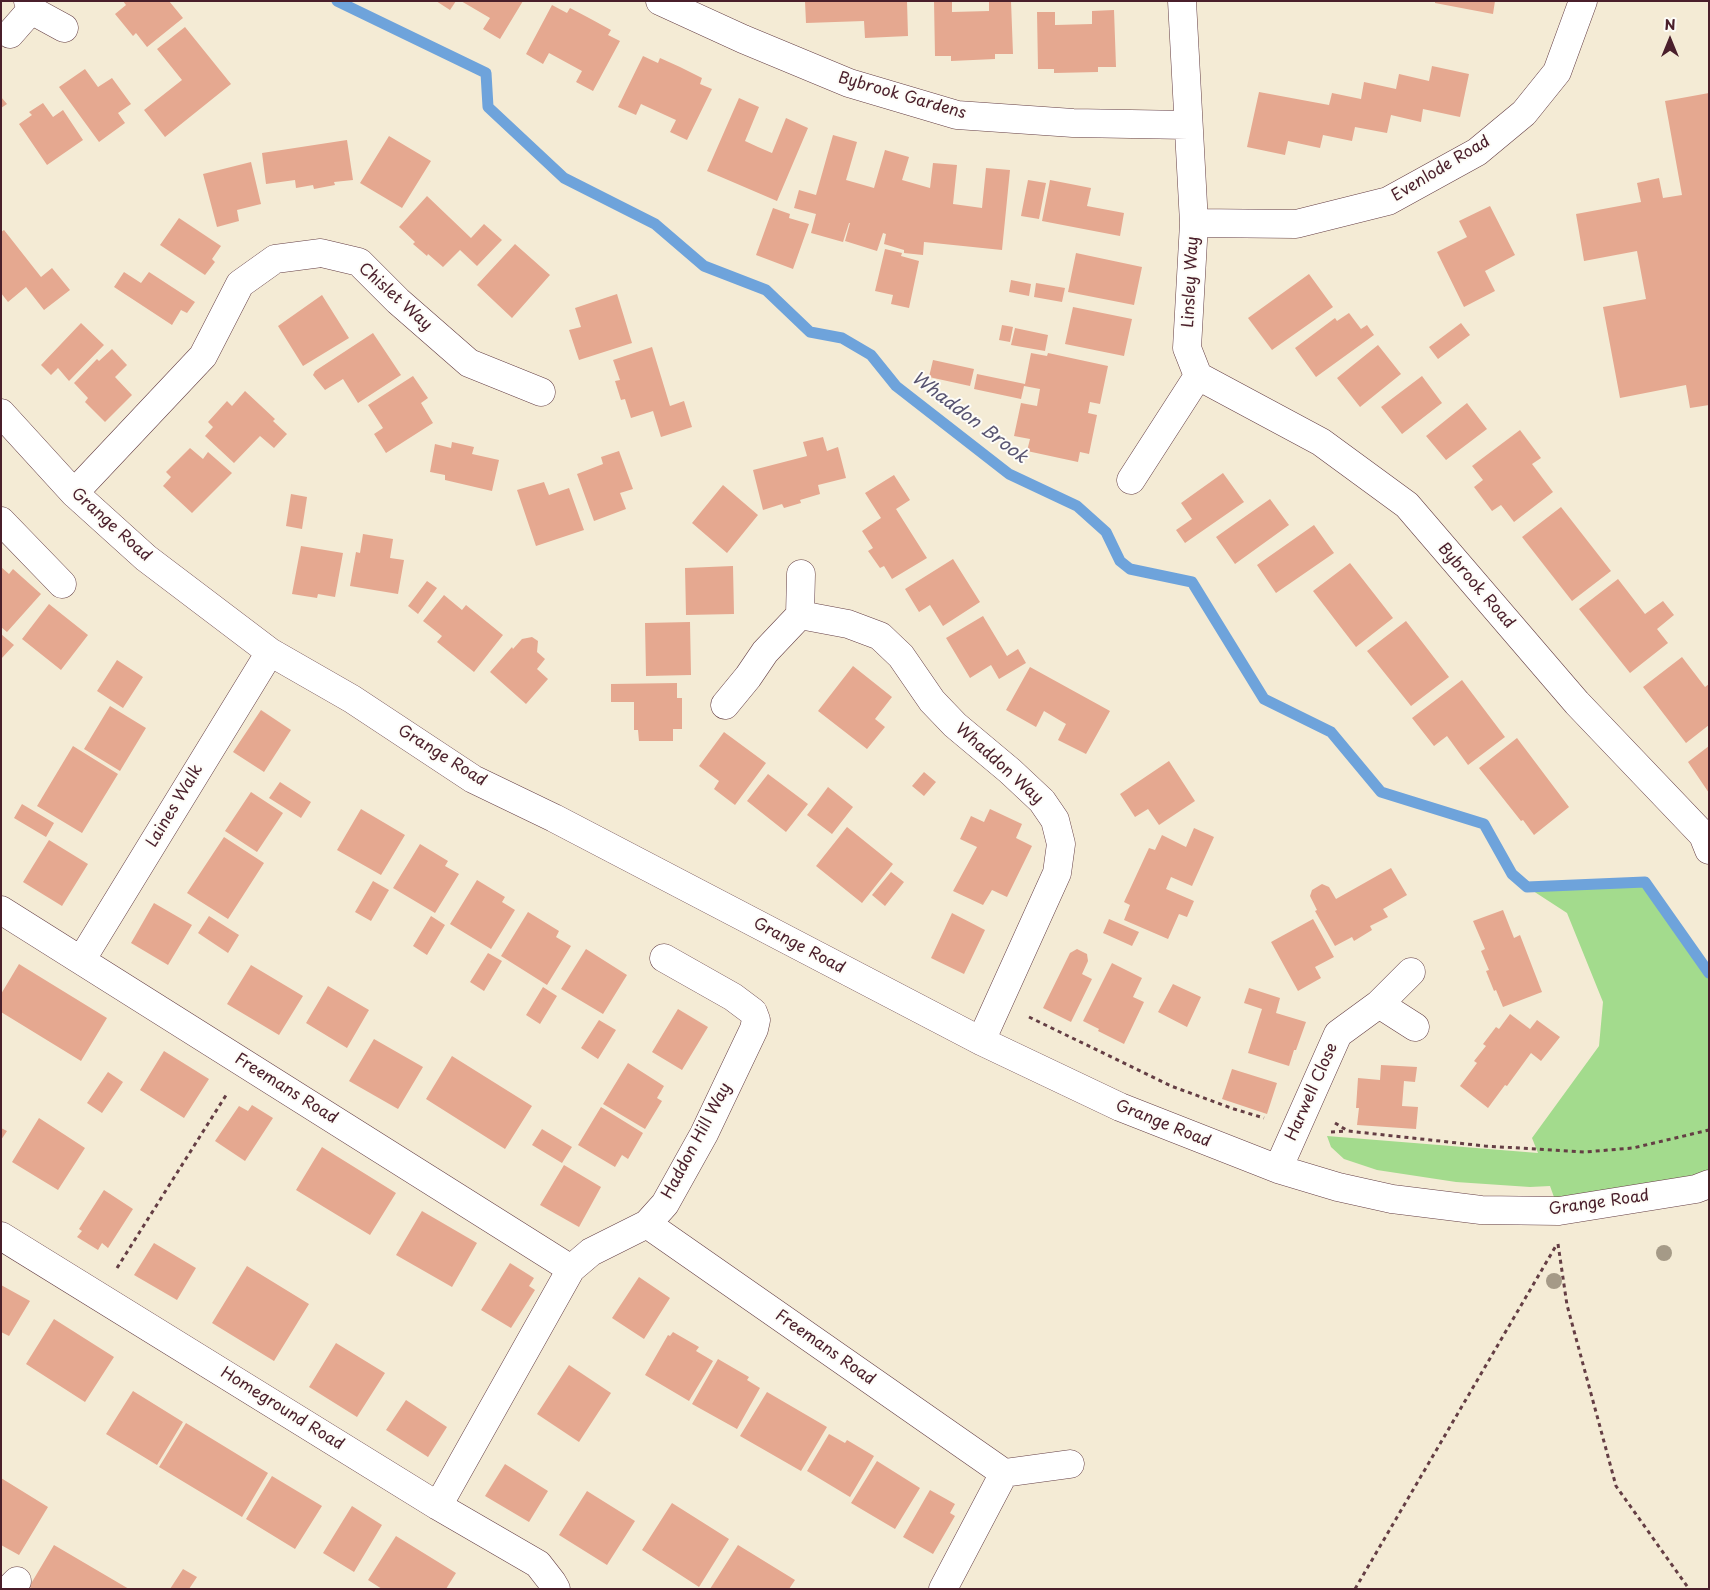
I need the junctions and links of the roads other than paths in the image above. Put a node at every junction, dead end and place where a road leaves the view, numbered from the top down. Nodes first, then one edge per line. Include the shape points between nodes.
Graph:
1 (660, 1) edge
2 (1182, 1) edge
3 (1583, 1) edge
4 (29, 5) edge
5 (64, 28) dead end
6 (10, 34) dead end
7 (1188, 125) junction
8 (1194, 222) junction
9 (1198, 376) junction
10 (541, 392) dead end
11 (1, 413) edge
12 (1131, 480) dead end
13 (74, 493) junction
14 (1, 521) edge
15 (801, 574) dead end
16 (62, 584) dead end
17 (800, 615) junction
18 (270, 652) junction
19 (725, 705) dead end
20 (1709, 850) edge
21 (1, 910) edge
22 (664, 958) dead end
23 (82, 959) junction
24 (1412, 972) dead end
25 (1380, 1004) junction
26 (1415, 1027) dead end
27 (981, 1041) junction
28 (1278, 1169) junction
29 (1709, 1184) edge
30 (646, 1224) junction
31 (1, 1236) edge
32 (571, 1269) junction
33 (1070, 1464) dead end
34 (1004, 1473) junction
35 (438, 1506) junction
36 (556, 1589) edge
37 (942, 1589) edge

1 - 7 street, Bybrook Gardens via 849,83 957,115 1073,123
2 - 7 street, Linsley Way
3 - 8 street, Evenlode Road via 1557,72 1524,113 1478,152 1388,201 1296,224
4 - 5 street
4 - 6 street
7 - 8 street, Linsley Way
8 - 9 street, Linsley Way via 1187,348
9 - 12 street
9 - 20 street, Bybrook Road via 1321,442 1407,505 1577,703 1703,836
10 - 13 street, Chislet Way via 469,363 359,262 321,253 275,259 240,284 203,356
11 - 13 street, Grange Road
13 - 18 street, Grange Road via 146,558
14 - 16 street
15 - 17 street
17 - 19 street via 765,652
17 - 27 street, Whaddon Way via 848,624 880,636 901,656 955,725 1042,801 1055,820 1061,844 1057,873
18 - 23 street, Laines Walk
18 - 27 street, Grange Road via 352,699 473,779
21 - 23 street, Freemans Road
22 - 30 street, Haddon Hill Way via 733,997 754,1012 756,1020 704,1134 665,1204
23 - 32 street, Freemans Road
24 - 25 street, Harwell Close
25 - 26 street
25 - 28 street, Harwell Close via 1338,1034
27 - 28 street, Grange Road via 1120,1107
28 - 29 street, Grange Road via 1392,1199 1481,1210 1559,1211 1696,1189
30 - 32 street, Haddon Hill Way via 591,1252
30 - 34 street, Freemans Road
31 - 35 street, Homeground Road
32 - 35 street, Haddon Hill Way
33 - 34 street
34 - 37 street
35 - 36 street, Homeground Road via 538,1564

